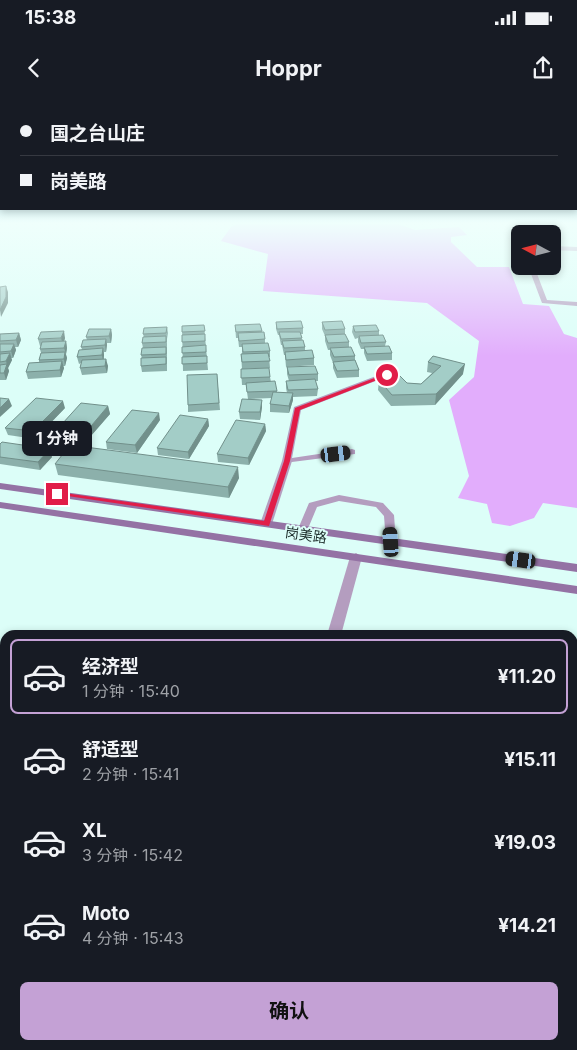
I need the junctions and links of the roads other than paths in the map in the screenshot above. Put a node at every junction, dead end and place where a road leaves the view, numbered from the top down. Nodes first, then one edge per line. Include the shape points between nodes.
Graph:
1 (534, 275) edge
2 (577, 304) edge
3 (387, 375) edge
4 (352, 452) dead end
5 (287, 461) junction
6 (0, 486) edge
7 (0, 505) edge
8 (266, 524) junction
9 (304, 529) junction
10 (391, 542) junction
11 (356, 557) junction
12 (577, 568) edge
13 (577, 590) edge
14 (335, 630) edge

1 - 2 lane via 544,302
3 - 5 lane via 297,409
4 - 5 lane
5 - 8 street
6 - 8 main road, 岗美路
7 - 11 main road, 岗美路
8 - 9 main road, 岗美路
9 - 10 main road, 岗美路
9 - 10 lane via 313,505 339,498 380,505 389,514
10 - 12 main road, 岗美路
11 - 13 main road, 岗美路
11 - 14 street

